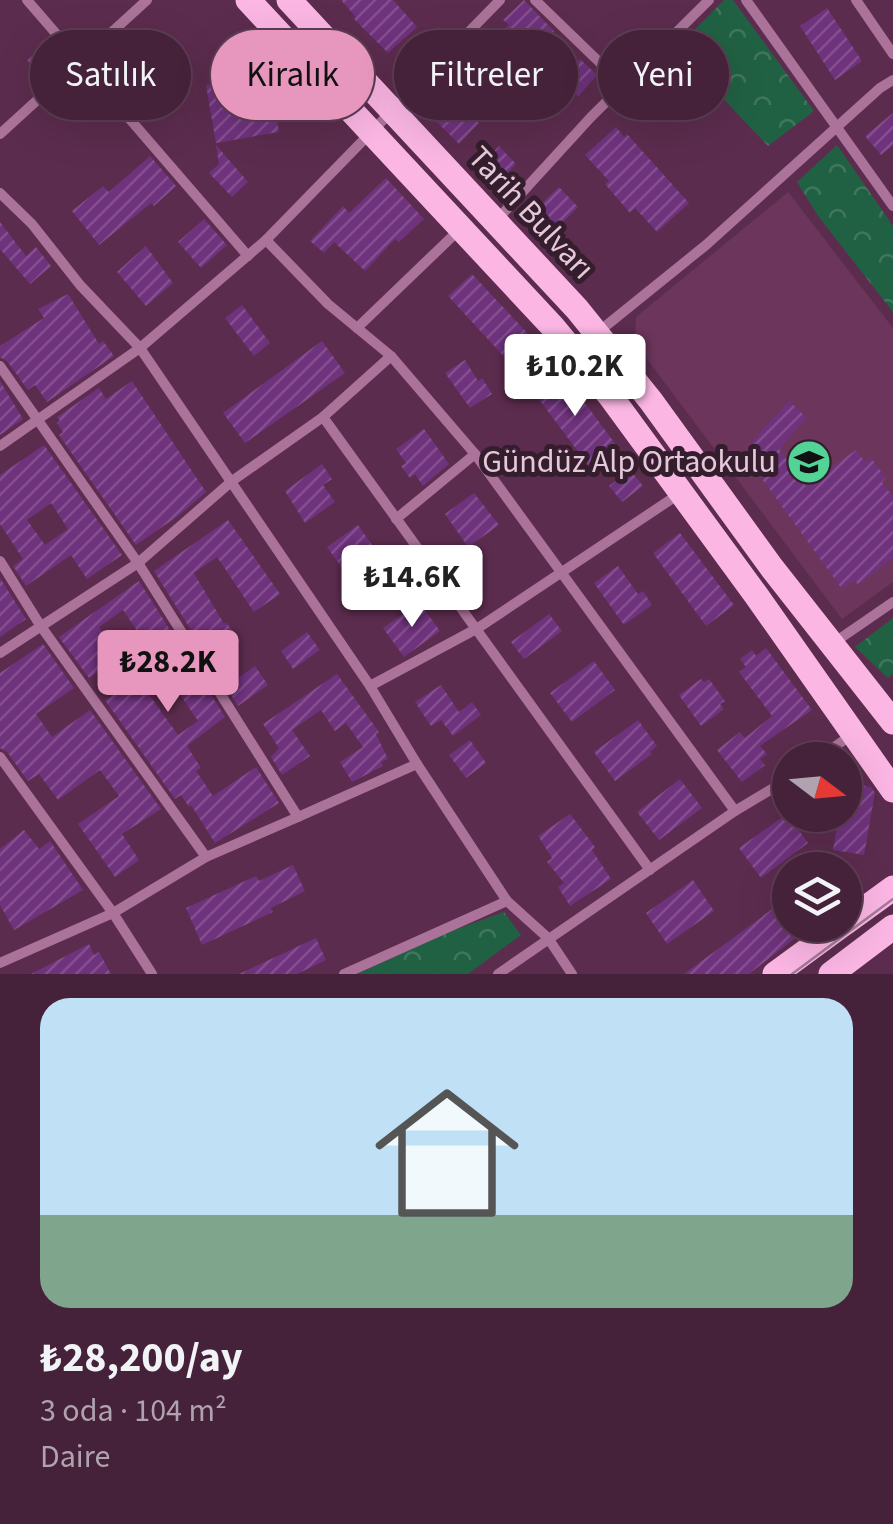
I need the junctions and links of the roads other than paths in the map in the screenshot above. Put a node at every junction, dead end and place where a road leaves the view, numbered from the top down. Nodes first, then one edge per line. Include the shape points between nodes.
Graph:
1 (27, 0) edge
2 (147, 0) edge
3 (248, 0) edge
4 (289, 0) edge
5 (500, 0) edge
6 (535, 0) edge
7 (709, 0) edge
8 (746, 0) edge
9 (856, 0) edge
10 (52, 30) edge
11 (112, 30) edge
12 (679, 30) edge
13 (893, 54) edge
14 (598, 61) edge
15 (893, 80) edge
16 (30, 106) edge
17 (393, 111) junction
18 (598, 112) edge
19 (130, 120) edge
20 (838, 126) junction
21 (373, 132) junction
22 (0, 134) edge
23 (0, 192) edge
24 (893, 206) edge
25 (495, 222) junction
26 (460, 229) junction
27 (266, 240) junction
28 (248, 256) junction
29 (357, 328) junction
30 (596, 334) junction
31 (140, 348) junction
32 (390, 356) junction
33 (0, 366) edge
34 (323, 417) junction
35 (38, 421) junction
36 (0, 446) edge
37 (476, 454) junction
38 (232, 481) junction
39 (680, 493) junction
40 (396, 519) junction
41 (0, 562) edge
42 (138, 563) junction
43 (560, 571) junction
44 (893, 602) edge
45 (40, 626) junction
46 (478, 628) junction
47 (832, 644) junction
48 (0, 653) edge
49 (370, 686) junction
50 (890, 711) edge
51 (854, 733) junction
52 (841, 742) edge
53 (0, 757) edge
54 (417, 764) junction
55 (772, 789) edge
56 (893, 790) edge
57 (735, 811) junction
58 (298, 817) junction
59 (206, 857) junction
60 (650, 870) junction
61 (893, 888) edge
62 (508, 900) junction
63 (862, 911) edge
64 (113, 913) junction
65 (893, 927) edge
66 (548, 938) junction
67 (819, 942) edge
68 (2, 959) edge
69 (152, 974) edge
70 (344, 974) edge
71 (498, 974) edge
72 (572, 974) edge
73 (775, 974) edge
74 (831, 974) edge

1 - 10 street
2 - 11 street
3 - 21 main road
4 - 17 main road, Tarih Bulvarı
5 - 17 street
6 - 14 street
7 - 12 street
8 - 20 street
9 - 13 street
15 - 20 street
16 - 22 street
17 - 21 street
17 - 25 main road, Tarih Bulvarı
18 - 25 street
19 - 28 street
20 - 24 street
20 - 30 street
21 - 26 main road
21 - 27 street
23 - 31 street
25 - 30 main road, Tarih Bulvarı
26 - 29 street
26 - 39 main road via 552,326
27 - 28 street
27 - 29 street
28 - 31 street
29 - 32 street
30 - 47 main road, Tarih Bulvarı
31 - 35 street
31 - 38 street
32 - 34 street
32 - 37 street
33 - 35 street
34 - 38 street
34 - 40 street
35 - 36 street
35 - 42 street
37 - 40 street
37 - 43 street
38 - 42 street
38 - 49 street
39 - 43 street
39 - 51 main road
40 - 46 street
41 - 45 street
42 - 45 street
42 - 58 street
43 - 46 street
43 - 57 street
44 - 47 street
45 - 48 street
45 - 59 street
46 - 49 street
46 - 60 street
47 - 50 main road, Tarih Bulvarı
49 - 54 street
51 - 52 street
51 - 56 main road
53 - 64 street
54 - 58 street
54 - 62 street
55 - 57 street
57 - 60 street
58 - 59 street
59 - 64 street
60 - 66 street
61 - 63 main road
62 - 66 street
62 - 70 street
64 - 68 street
64 - 69 street
65 - 74 main road
66 - 71 street
66 - 72 street
67 - 73 main road

